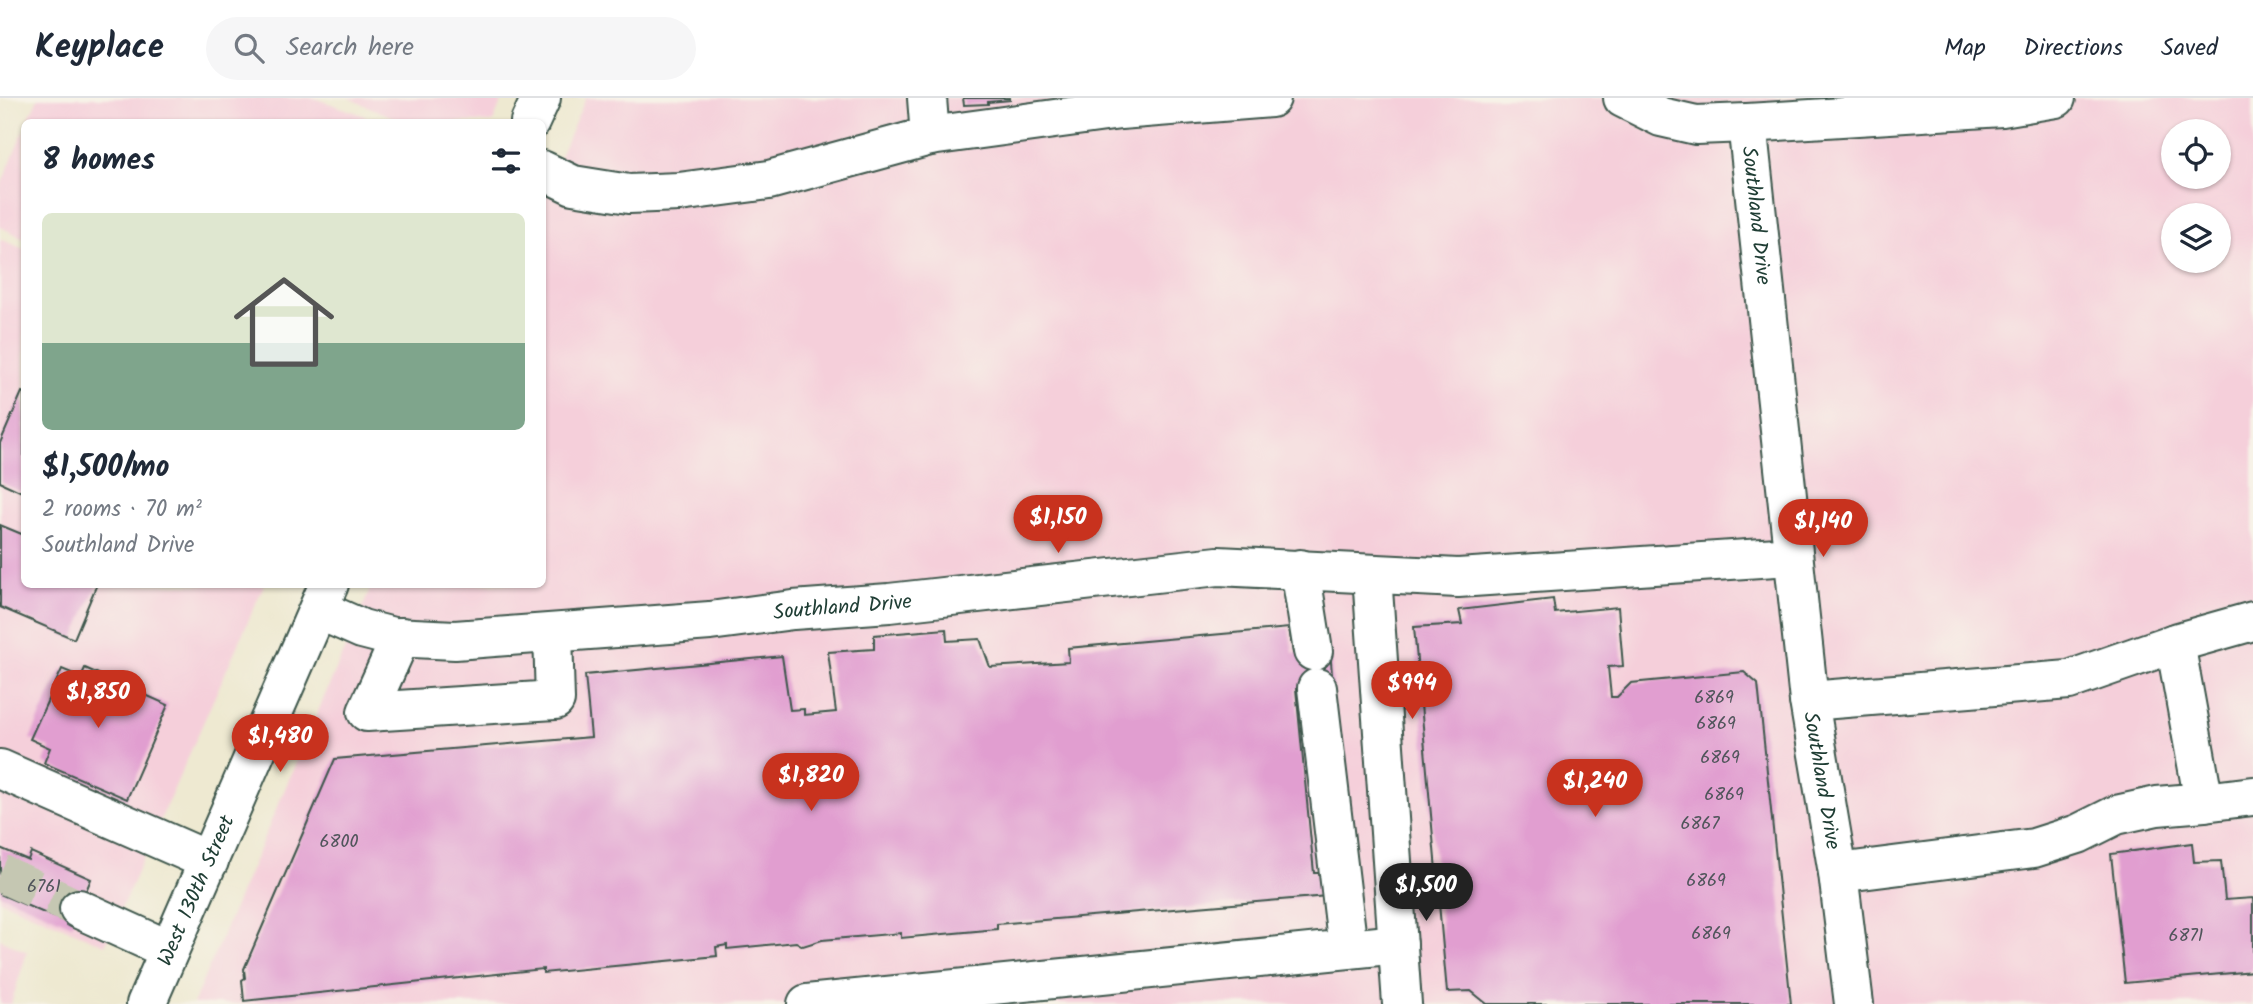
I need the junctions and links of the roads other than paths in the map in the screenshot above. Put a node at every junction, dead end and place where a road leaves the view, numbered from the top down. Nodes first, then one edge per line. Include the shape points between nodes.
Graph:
1 (541, 98) edge
2 (927, 98) edge
3 (1270, 98) edge
4 (1623, 98) edge
5 (2056, 98) edge
6 (531, 119) edge
7 (1747, 123) junction
8 (930, 136) junction
9 (546, 172) edge
10 (1793, 556) junction
11 (1300, 569) junction
12 (1372, 575) junction
13 (324, 597) edge
14 (2253, 621) edge
15 (553, 633) junction
16 (401, 637) junction
17 (2175, 643) junction
18 (1809, 701) junction
19 (0, 769) edge
20 (2253, 796) edge
21 (2204, 802) junction
22 (209, 861) junction
23 (1838, 873) junction
24 (79, 909) tunnel mouth
25 (1398, 944) junction
26 (1348, 949) junction
27 (169, 950) junction
28 (146, 1004) edge
29 (807, 1004) edge
30 (1402, 1004) edge
31 (1854, 1004) edge

1 - 6 street
2 - 8 street
3 - 8 street via 1120,110
4 - 7 street, Southland Drive via 1661,117 1684,122
5 - 7 street, Southland Drive via 2002,107
7 - 10 street, Southland Drive
8 - 9 street via 769,180 680,192 629,194 595,189
10 - 12 street, Southland Drive via 1458,578
10 - 18 street, Southland Drive
11 - 12 street, Southland Drive
11 - 15 street, Southland Drive via 1218,566 903,602
11 - 26 street
12 - 25 street
13 - 16 street, Southland Drive via 362,629
13 - 22 street, West 130th Street
14 - 17 street
15 - 16 street, Southland Drive via 455,640
15 - 16 street via 555,700 367,712
17 - 18 street via 2069,680
17 - 21 street
18 - 23 street, Southland Drive
19 - 22 street
20 - 21 street
21 - 23 street via 2116,815 2034,848
22 - 27 street, West 130th Street
23 - 31 street, Southland Drive
24 - 27 street
25 - 26 street
25 - 30 street
26 - 29 street
27 - 28 street, West 130th Street

